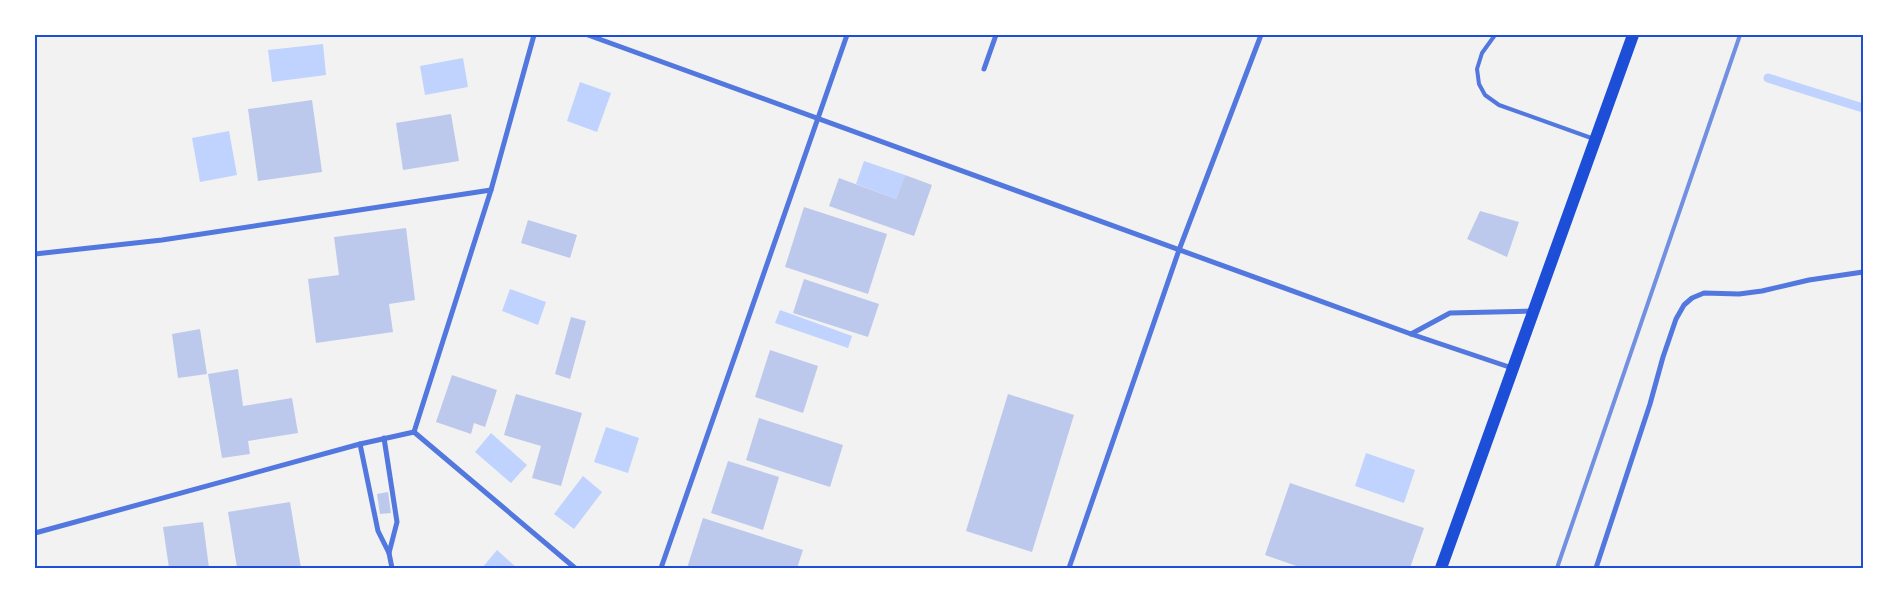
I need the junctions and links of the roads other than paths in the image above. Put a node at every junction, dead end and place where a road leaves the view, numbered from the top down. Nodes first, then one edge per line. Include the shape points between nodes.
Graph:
1 (534, 35) edge
2 (588, 35) edge
3 (848, 35) edge
4 (996, 35) edge
5 (1261, 35) edge
6 (1495, 35) edge
7 (1630, 35) edge
8 (984, 69) dead end
9 (817, 118) junction
10 (1595, 140) junction
11 (491, 190) junction
12 (1179, 250) junction
13 (35, 254) edge
14 (1863, 272) edge
15 (1533, 311) junction
16 (1411, 334) junction
17 (1512, 368) junction
18 (414, 432) junction
19 (384, 438) junction
20 (360, 444) junction
21 (35, 533) edge
22 (389, 553) junction
23 (392, 568) edge
24 (575, 568) edge
25 (661, 568) edge
26 (1069, 568) edge
27 (1441, 568) edge
28 (1596, 568) edge

1 - 11 street
2 - 9 street
3 - 9 street
4 - 8 street
5 - 12 street
6 - 10 lane via 1482,53 1477,69 1485,95 1499,105
7 - 10 main road
9 - 12 street
9 - 25 street
10 - 15 main road
11 - 13 street via 162,240
11 - 18 street
12 - 16 street
12 - 26 street
14 - 28 street via 1762,291 1704,293 1684,305 1663,356
15 - 16 street via 1450,313
15 - 17 main road
16 - 17 street
17 - 27 main road
18 - 19 street
18 - 24 street
19 - 20 street
19 - 22 street via 398,522
20 - 21 street
20 - 22 street via 378,531
22 - 23 street

